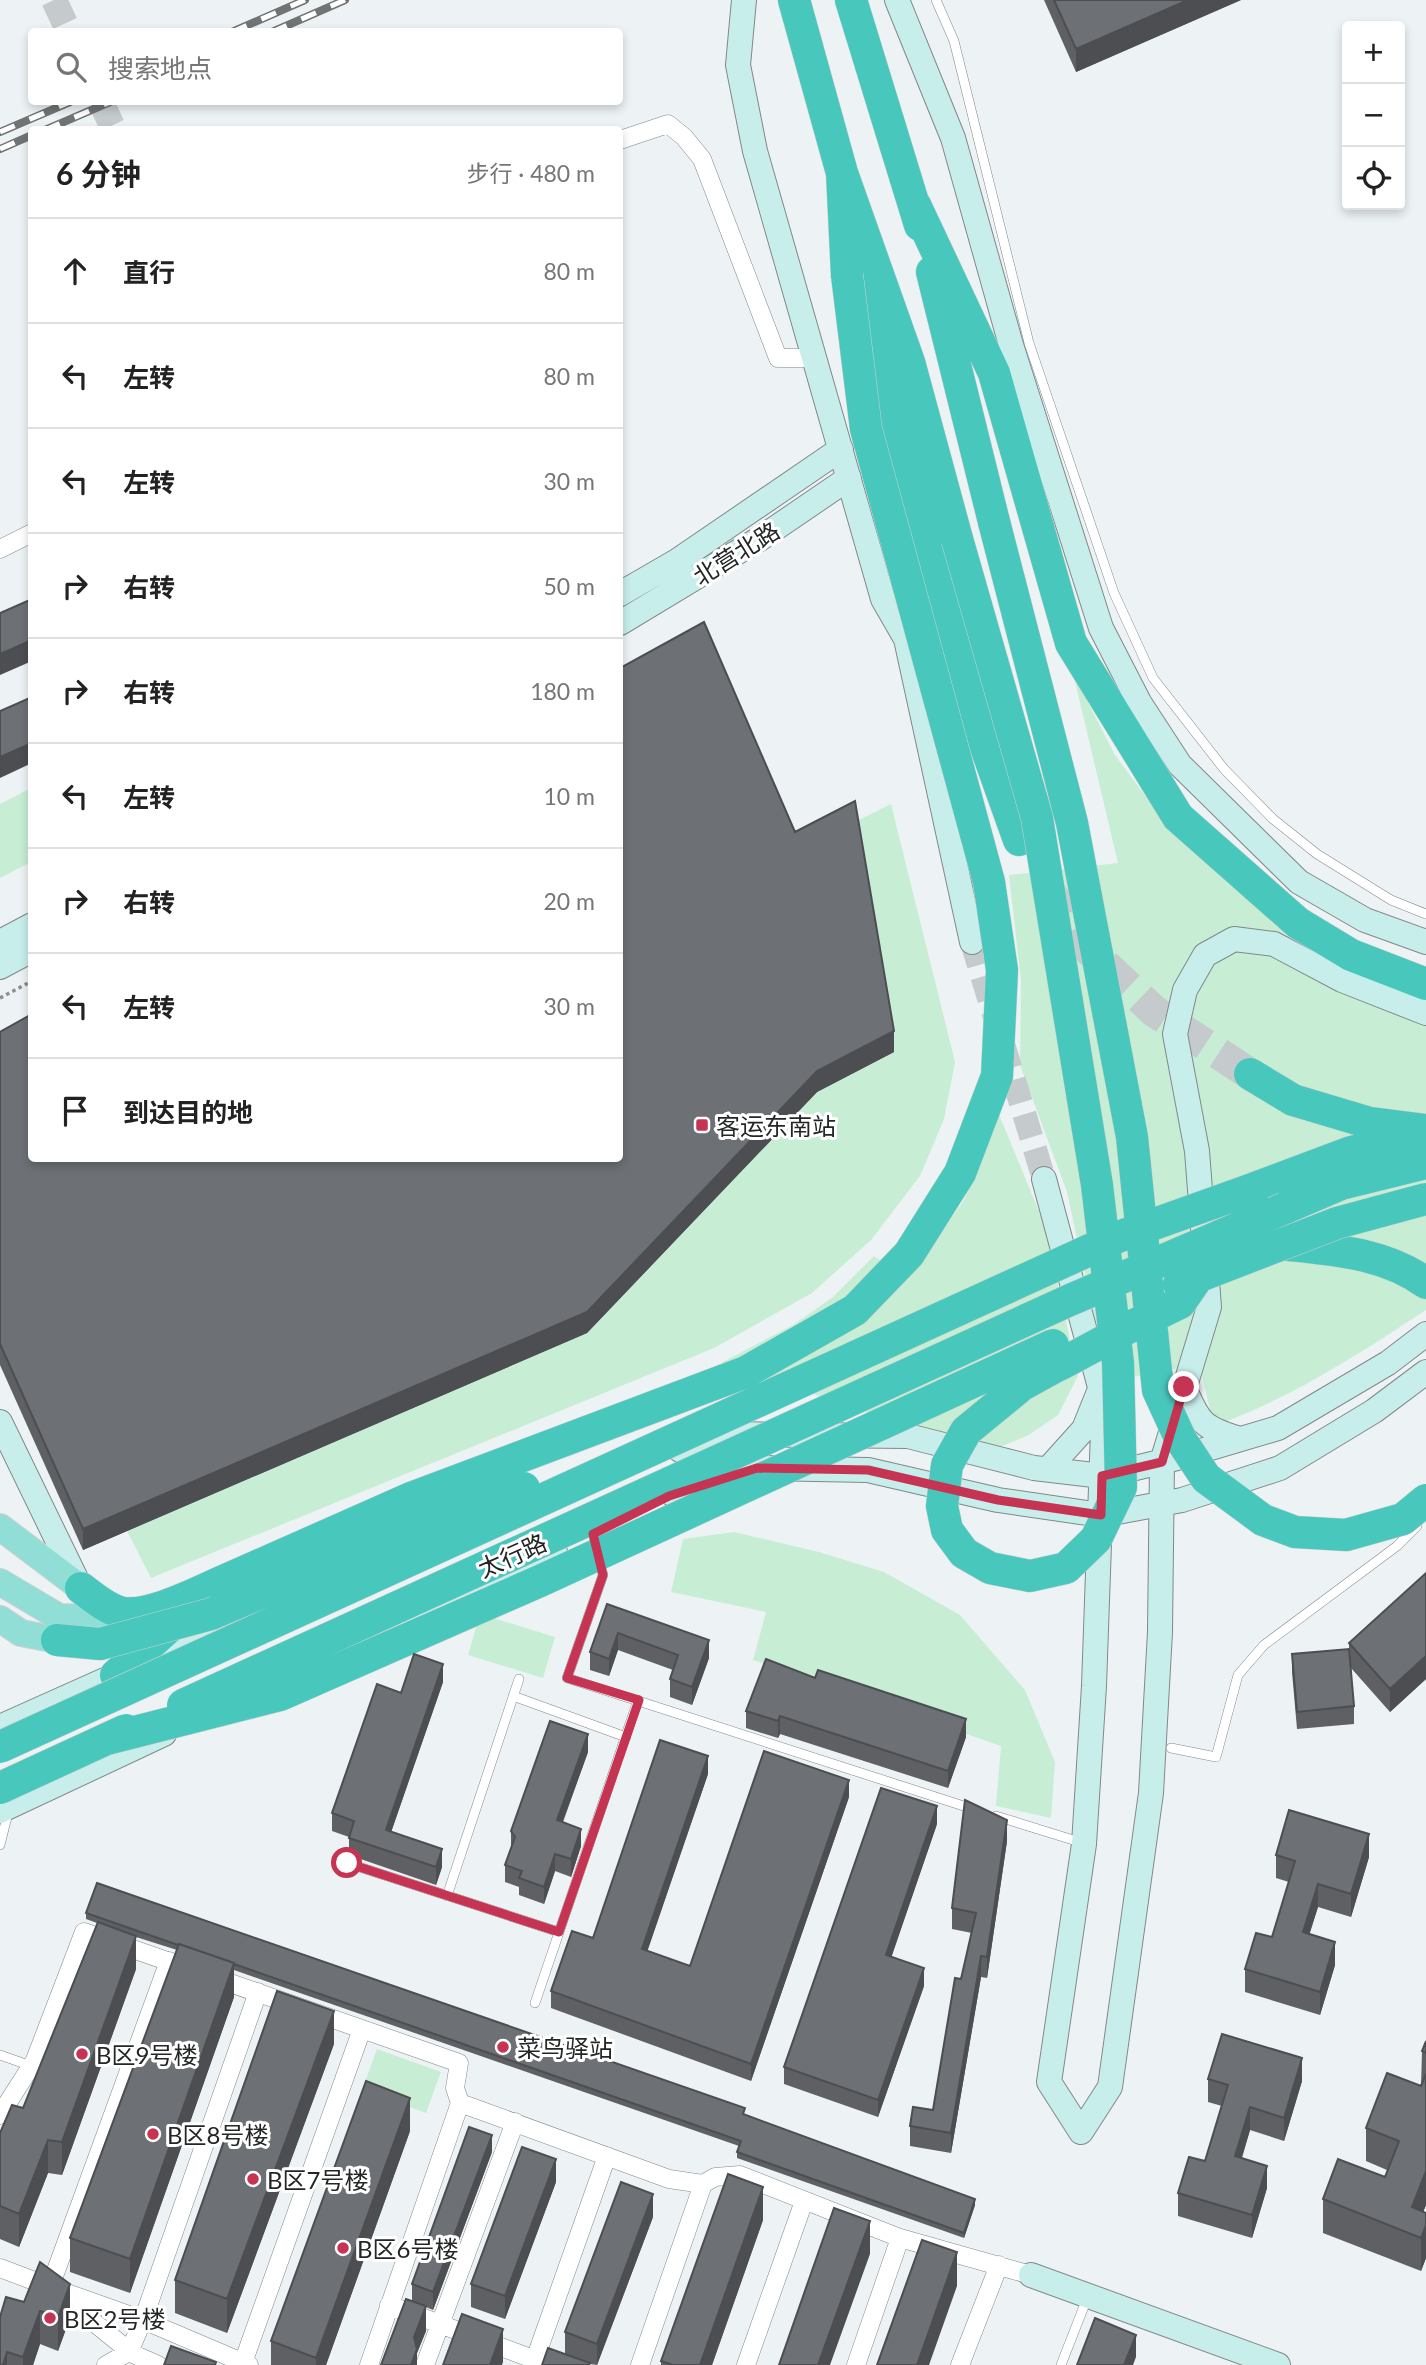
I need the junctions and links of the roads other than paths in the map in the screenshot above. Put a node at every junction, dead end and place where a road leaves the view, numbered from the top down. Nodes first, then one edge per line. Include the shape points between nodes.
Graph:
1 (744, 0) edge
2 (794, 0) edge
3 (850, 0) edge
4 (897, 0) edge
5 (936, 0) edge
6 (623, 139) edge
7 (842, 173) junction
8 (915, 205) junction
9 (847, 275) junction
10 (814, 358) junction
11 (841, 449) junction
12 (849, 478) junction
13 (28, 535) edge
14 (0, 549) edge
15 (623, 592) edge
16 (623, 621) edge
17 (1018, 839) dead end
18 (1426, 914) edge
19 (28, 927) edge
20 (0, 942) edge
21 (971, 942) tunnel mouth
22 (1426, 942) edge
23 (28, 952) edge
24 (0, 967) edge
25 (1418, 981) edge
26 (1426, 1013) edge
27 (1250, 1074) tunnel mouth
28 (1426, 1132) edge
29 (1426, 1163) edge
30 (1044, 1179) tunnel mouth
31 (1426, 1199) edge
32 (1281, 1244) junction
33 (1198, 1277) junction
34 (1426, 1283) edge
35 (1426, 1334) edge
36 (1426, 1372) edge
37 (1101, 1387) junction
38 (1184, 1387) junction
39 (0, 1422) edge
40 (704, 1428) junction
41 (1241, 1439) junction
42 (1162, 1462) junction
43 (1048, 1469) junction
44 (1102, 1476) junction
45 (1426, 1500) edge
46 (1161, 1504) junction
47 (1101, 1515) junction
48 (1426, 1518) edge
49 (0, 1527) edge
50 (593, 1534) junction
51 (0, 1582) edge
52 (219, 1583) junction
53 (81, 1588) junction
54 (0, 1592) edge
55 (128, 1612) junction
56 (93, 1618) junction
57 (0, 1619) edge
58 (57, 1640) junction
59 (116, 1675) junction
60 (519, 1679) dead end
61 (513, 1696) junction
62 (639, 1700) junction
63 (0, 1727) edge
64 (626, 1737) junction
65 (107, 1739) junction
66 (1159, 1745) junction
67 (0, 1748) edge
68 (57, 1784) junction
69 (3, 1802) edge
70 (1084, 1843) junction
71 (0, 1845) edge
72 (347, 1863) dead end
73 (447, 1896) junction
74 (559, 1932) junction
75 (169, 1961) junction
76 (258, 1992) junction
77 (535, 2003) dead end
78 (362, 2029) junction
79 (0, 2055) edge
80 (31, 2066) junction
81 (460, 2103) junction
82 (0, 2115) edge
83 (515, 2122) junction
84 (607, 2156) junction
85 (703, 2184) junction
86 (804, 2201) junction
87 (900, 2238) junction
88 (999, 2265) junction
89 (2, 2273) edge
90 (1031, 2274) joint
91 (50, 2287) junction
92 (1088, 2294) junction
93 (389, 2305) junction
94 (143, 2320) junction
95 (440, 2323) junction
96 (130, 2351) junction
97 (246, 2363) edge
98 (539, 2363) edge
99 (106, 2365) edge
100 (158, 2365) edge
101 (369, 2365) edge
102 (425, 2365) edge
103 (640, 2365) edge
104 (746, 2365) edge
105 (856, 2365) edge
106 (960, 2365) edge
107 (1061, 2365) edge
108 (1278, 2365) edge

1 - 10 main road via 738,65 755,151
2 - 7 highway
3 - 8 highway
4 - 22 main road via 953,138 1011,345 1101,628 1139,702 1180,765 1299,882 1365,920
5 - 18 lane via 954,41 1029,343 1114,593 1153,678 1224,769 1273,819 1317,854 1391,900
6 - 10 street via 668,124 684,137 702,159 778,358
7 - 9 highway
7 - 33 highway, bridge via 909,362 1037,818 1097,1185 1114,1322 1115,1336 1117,1350 1121,1487 1096,1539 1066,1568 1030,1576 990,1568 964,1553 947,1530 942,1506 947,1465 966,1431 1032,1379 1067,1361 1104,1341 1116,1335 1128,1328 1180,1303
8 - 25 highway via 994,373 1072,643 1178,817 1298,923 1351,955
8 - 45 highway, bridge via 1072,823 1132,1137 1158,1390 1181,1440 1206,1478 1263,1520 1295,1532 1346,1535 1403,1519
9 - 17 highway via 895,425 984,739
9 - 52 highway, bridge via 866,429 989,882 1002,970 997,1076 960,1173 909,1254 855,1310 746,1372 411,1498
10 - 11 main road
11 - 12 main road
11 - 15 main road, 北营北路 via 677,562
12 - 16 main road, 北营北路 via 761,538
12 - 21 main road via 883,599 906,639
13 - 14 street
19 - 20 main road
23 - 24 main road
26 - 38 main road via 1342,979 1274,944 1234,939 1205,956 1185,990 1175,1034 1197,1152 1209,1307
27 - 28 highway via 1293,1100 1370,1123
28 - 40 highway, 太行路, bridge via 1351,1152 1118,1237
29 - 65 highway, 太行路, bridge via 1341,1184 1024,1321
30 - 37 main road
31 - 32 highway, bridge
32 - 33 highway, bridge
32 - 34 highway via 1358,1252 1412,1272
33 - 65 highway, bridge via 540,1581 280,1695
35 - 41 main road via 1388,1363 1278,1428
36 - 46 main road via 1374,1411 1280,1468
37 - 43 main road via 1084,1429
37 - 44 main road
38 - 41 main road via 1195,1414 1208,1430
38 - 42 main road
39 - 53 main road
40 - 58 highway, bridge via 548,1479 378,1543 211,1614 100,1644
40 - 67 highway, 太行路, bridge
41 - 42 main road
42 - 44 main road
42 - 46 main road
43 - 44 main road
43 - 59 main road via 908,1436 727,1434 408,1545
44 - 47 main road
46 - 47 main road
46 - 66 main road
47 - 50 main road via 998,1500 868,1470 757,1468 669,1496
47 - 70 main road
48 - 66 lane via 1396,1546 1264,1644 1238,1675 1216,1757
49 - 53 main road
50 - 62 lane via 603,1575 567,1678
50 - 68 main road
51 - 56 main road via 59,1617
52 - 55 highway via 167,1606
52 - 59 highway, bridge
53 - 55 highway via 97,1601
53 - 56 main road
54 - 58 main road
55 - 56 main road
56 - 59 main road
57 - 58 main road via 21,1633
59 - 63 main road
59 - 68 main road
60 - 61 lane
61 - 64 lane
61 - 73 lane
62 - 64 lane
62 - 70 lane
64 - 74 lane
65 - 69 highway, 太行路, bridge
66 - 70 main road via 1110,2087 1081,2132 1049,2082
68 - 69 main road
69 - 71 lane
72 - 73 lane
73 - 74 lane
74 - 77 lane
75 - 76 street
75 - 80 street via 84,1932
75 - 91 street
76 - 78 street
76 - 94 street
78 - 81 street via 459,2063 455,2088
78 - 97 street
79 - 80 lane
80 - 82 street
81 - 83 street
81 - 93 street
83 - 84 street
83 - 95 street
84 - 85 street via 669,2179
84 - 98 street
85 - 86 street via 715,2177 740,2175
85 - 103 street
86 - 87 street
86 - 104 street
87 - 88 street
87 - 105 street
88 - 90 street
88 - 106 street
89 - 91 street
90 - 92 main road
91 - 94 street
91 - 96 street
92 - 107 lane
92 - 108 main road
93 - 95 street
93 - 101 street
94 - 96 street
94 - 97 street
95 - 98 street
95 - 102 street
96 - 99 street
96 - 100 street

